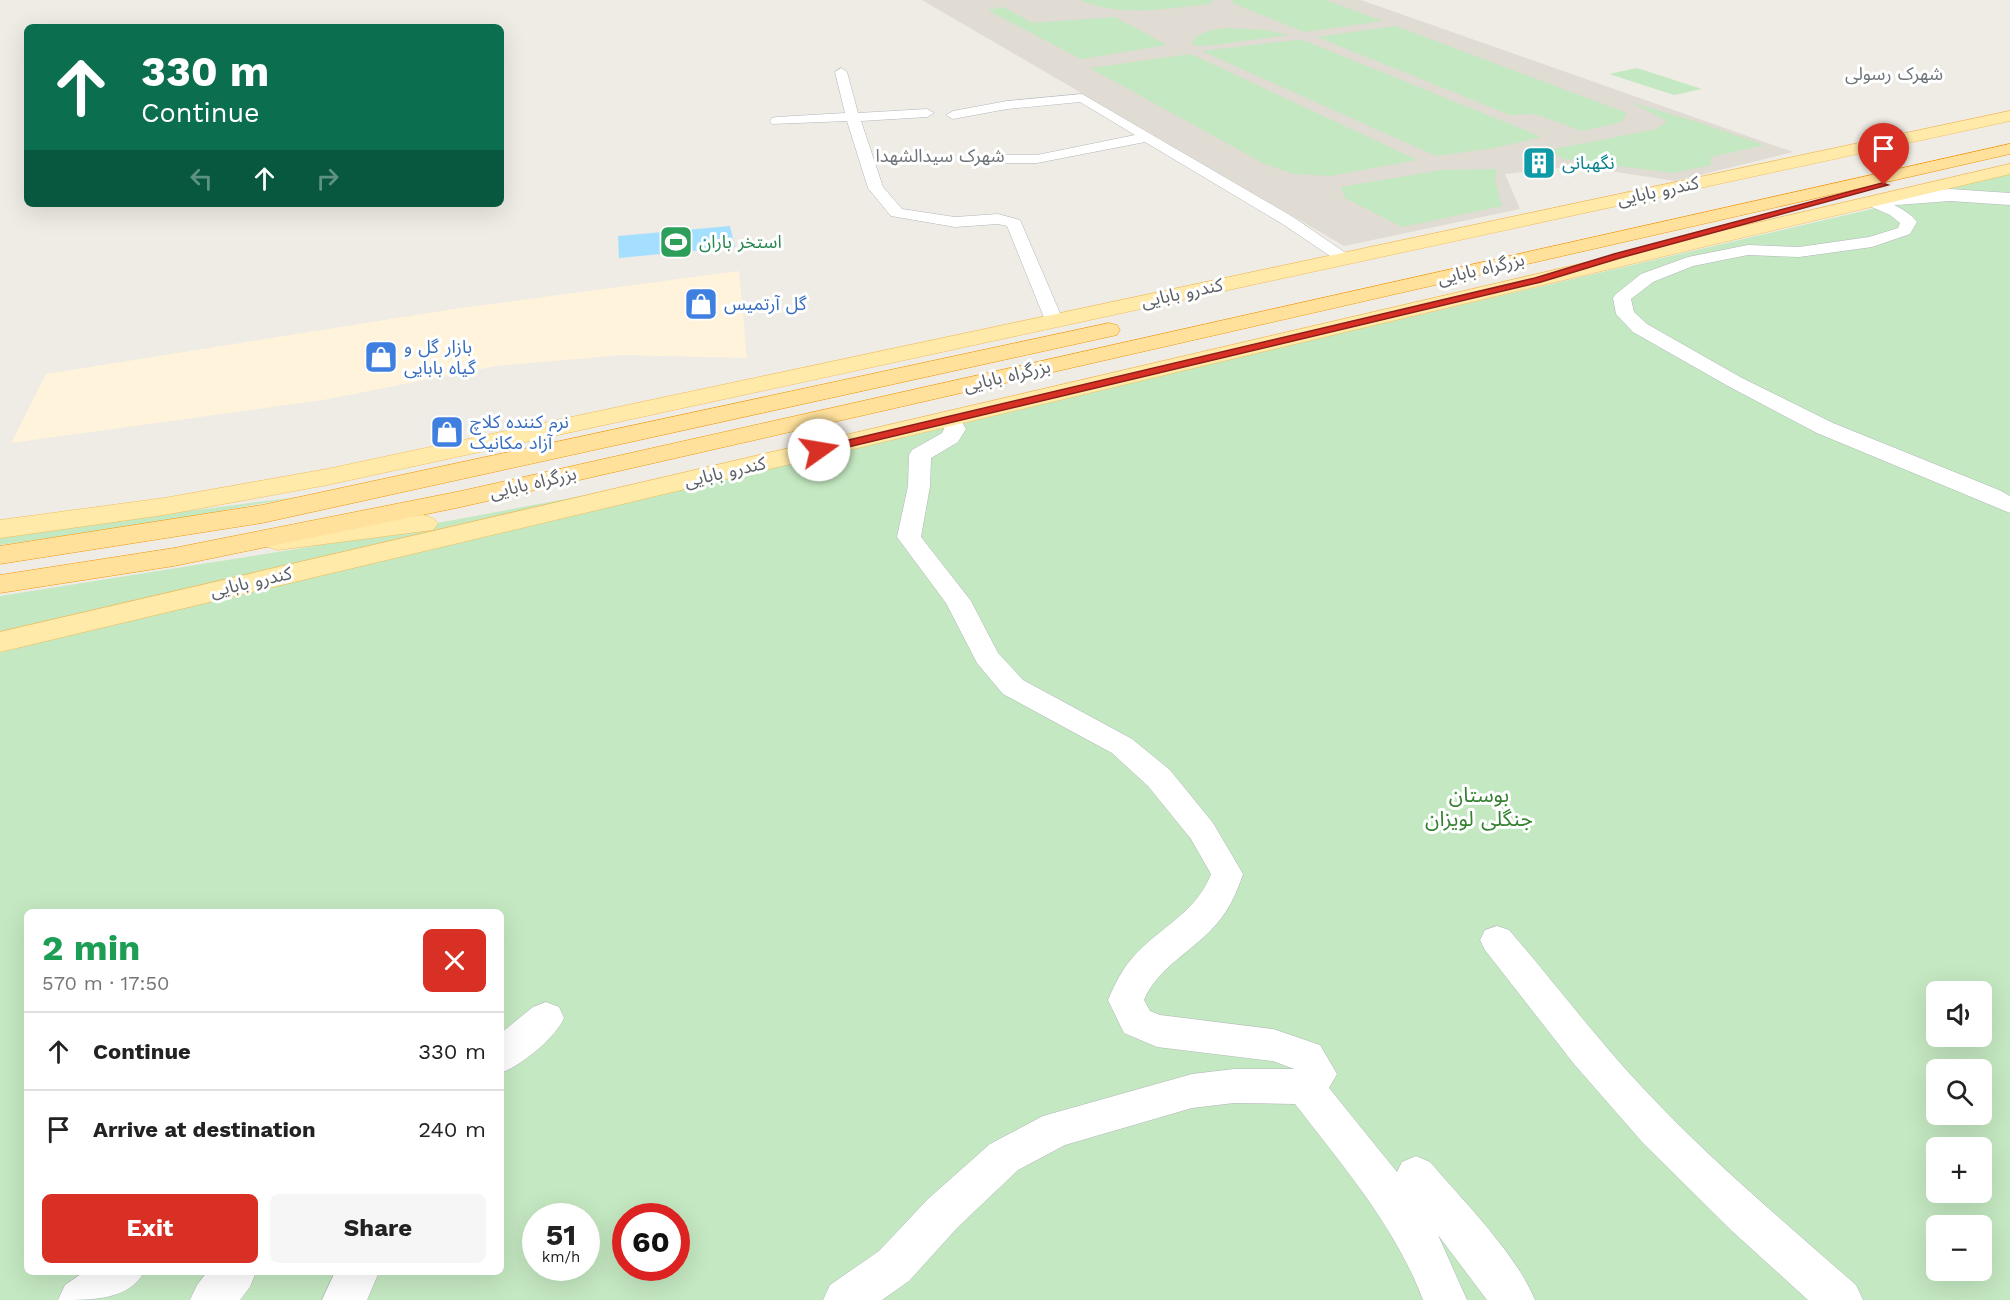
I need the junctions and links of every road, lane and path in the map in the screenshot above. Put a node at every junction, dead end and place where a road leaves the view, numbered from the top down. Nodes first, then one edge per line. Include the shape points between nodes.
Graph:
1 (841, 72) dead end
2 (849, 106) junction
3 (927, 113) dead end
4 (953, 115) dead end
5 (2010, 116) edge
6 (777, 121) dead end
7 (2010, 132) edge
8 (1148, 137) junction
9 (2010, 149) edge
10 (983, 159) dead end
11 (1952, 163) junction
12 (2010, 169) edge
13 (2010, 199) edge
14 (1877, 201) junction
15 (1345, 258) junction
16 (1538, 280) junction
17 (1054, 320) junction
18 (951, 419) junction
19 (776, 460) junction
20 (455, 473) junction
21 (2010, 506) edge
22 (100, 517) junction
23 (0, 529) edge
24 (258, 543) junction
25 (0, 555) edge
26 (0, 584) edge
27 (0, 642) edge
28 (1497, 940) dead end
29 (546, 1018) dead end
30 (504, 1053) edge
31 (1305, 1087) junction
32 (1416, 1176) dead end
33 (118, 1275) edge
34 (233, 1275) edge
35 (356, 1275) edge
36 (80, 1300) edge
37 (212, 1300) edge
38 (344, 1300) edge
39 (845, 1300) edge
40 (1445, 1300) edge
41 (1513, 1300) edge
42 (1841, 1300) edge

1 - 2 street
2 - 3 street
2 - 6 street
2 - 17 street via 876,188 897,213 955,222 998,219 1014,223
4 - 8 street via 1082,98
5 - 15 main road, کندرو بابایی
7 - 20 highway, بزرگراه بابایی
8 - 10 street via 1037,159
8 - 15 street
9 - 11 highway, بزرگراه بابایی
11 - 16 main road via 1862,193
11 - 24 highway, بزرگراه بابایی
12 - 14 main road, کندرو بابایی
13 - 14 main road via 1950,195
14 - 16 main road, کندرو بابایی
14 - 21 street via 1909,222 1904,231 1872,242 1799,252 1748,250 1688,262 1647,278 1622,298 1625,314 1668,344 1825,428
15 - 17 main road, کندرو بابایی
16 - 18 main road, کندرو بابایی
17 - 22 main road, کندرو بابایی via 306,481
18 - 19 main road, کندرو بابایی
18 - 31 street via 955,429 950,437 920,455 909,537 958,601 987,657 1013,687 1122,746 1159,778 1202,831 1227,874 1223,890 1205,915 1136,979 1126,1000 1137,1022 1157,1031 1272,1045 1306,1057 1318,1074
19 - 24 main road via 427,523
19 - 27 main road, کندرو بابایی
20 - 22 main road
20 - 25 highway, بزرگراه بابایی via 262,514
22 - 23 main road, کندرو بابایی
24 - 26 highway, بزرگراه بابایی
28 - 42 street via 1600,1068 1655,1129 1721,1194
29 - 30 street
31 - 39 street via 1234,1086 1192,1091 1057,1129 1004,1157 943,1213 894,1266
31 - 40 street via 1375,1177 1429,1258
32 - 41 street via 1478,1250
33 - 36 street
34 - 37 street
35 - 38 street

